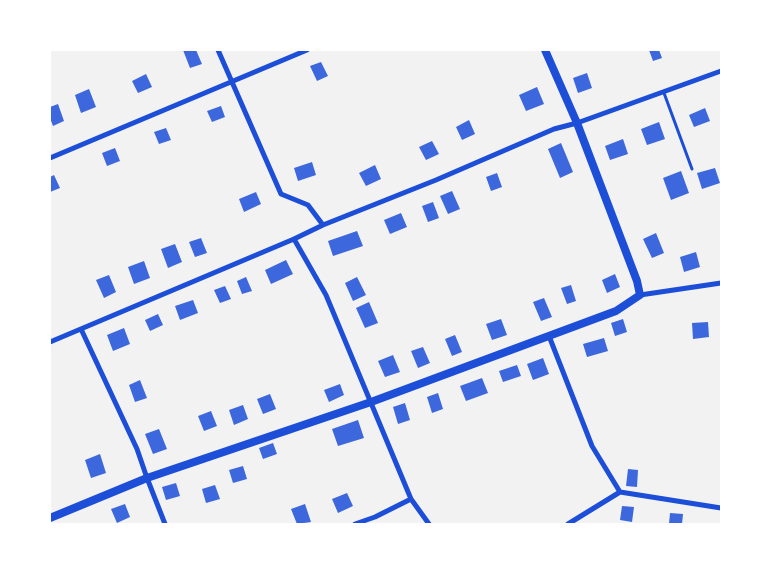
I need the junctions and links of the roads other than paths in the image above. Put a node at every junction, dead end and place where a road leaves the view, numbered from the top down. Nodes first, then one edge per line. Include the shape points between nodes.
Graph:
1 (218, 50) edge
2 (307, 50) edge
3 (545, 50) edge
4 (721, 71) edge
5 (232, 83) junction
6 (664, 93) junction
7 (577, 123) junction
8 (50, 158) edge
9 (692, 169) dead end
10 (323, 225) junction
11 (294, 239) junction
12 (721, 283) edge
13 (640, 295) junction
14 (81, 328) junction
15 (549, 336) junction
16 (50, 342) edge
17 (371, 402) junction
18 (146, 478) junction
19 (620, 492) junction
20 (411, 499) junction
21 (721, 508) edge
22 (50, 518) edge
23 (165, 524) edge
24 (355, 524) edge
25 (429, 524) edge
26 (568, 524) edge

1 - 5 street
2 - 5 street
3 - 7 street
4 - 6 street
5 - 8 street
5 - 10 street via 281,194 308,206
6 - 7 street
6 - 9 lane
7 - 10 street via 554,129
7 - 13 street
10 - 11 street
11 - 14 street
11 - 17 street via 326,295
12 - 13 street
13 - 15 street via 616,311
14 - 16 street
14 - 18 street via 137,449
15 - 17 street
15 - 19 street via 592,446
17 - 18 street
17 - 20 street
18 - 22 street
18 - 23 street
19 - 21 street
19 - 26 street
20 - 24 street
20 - 25 street

